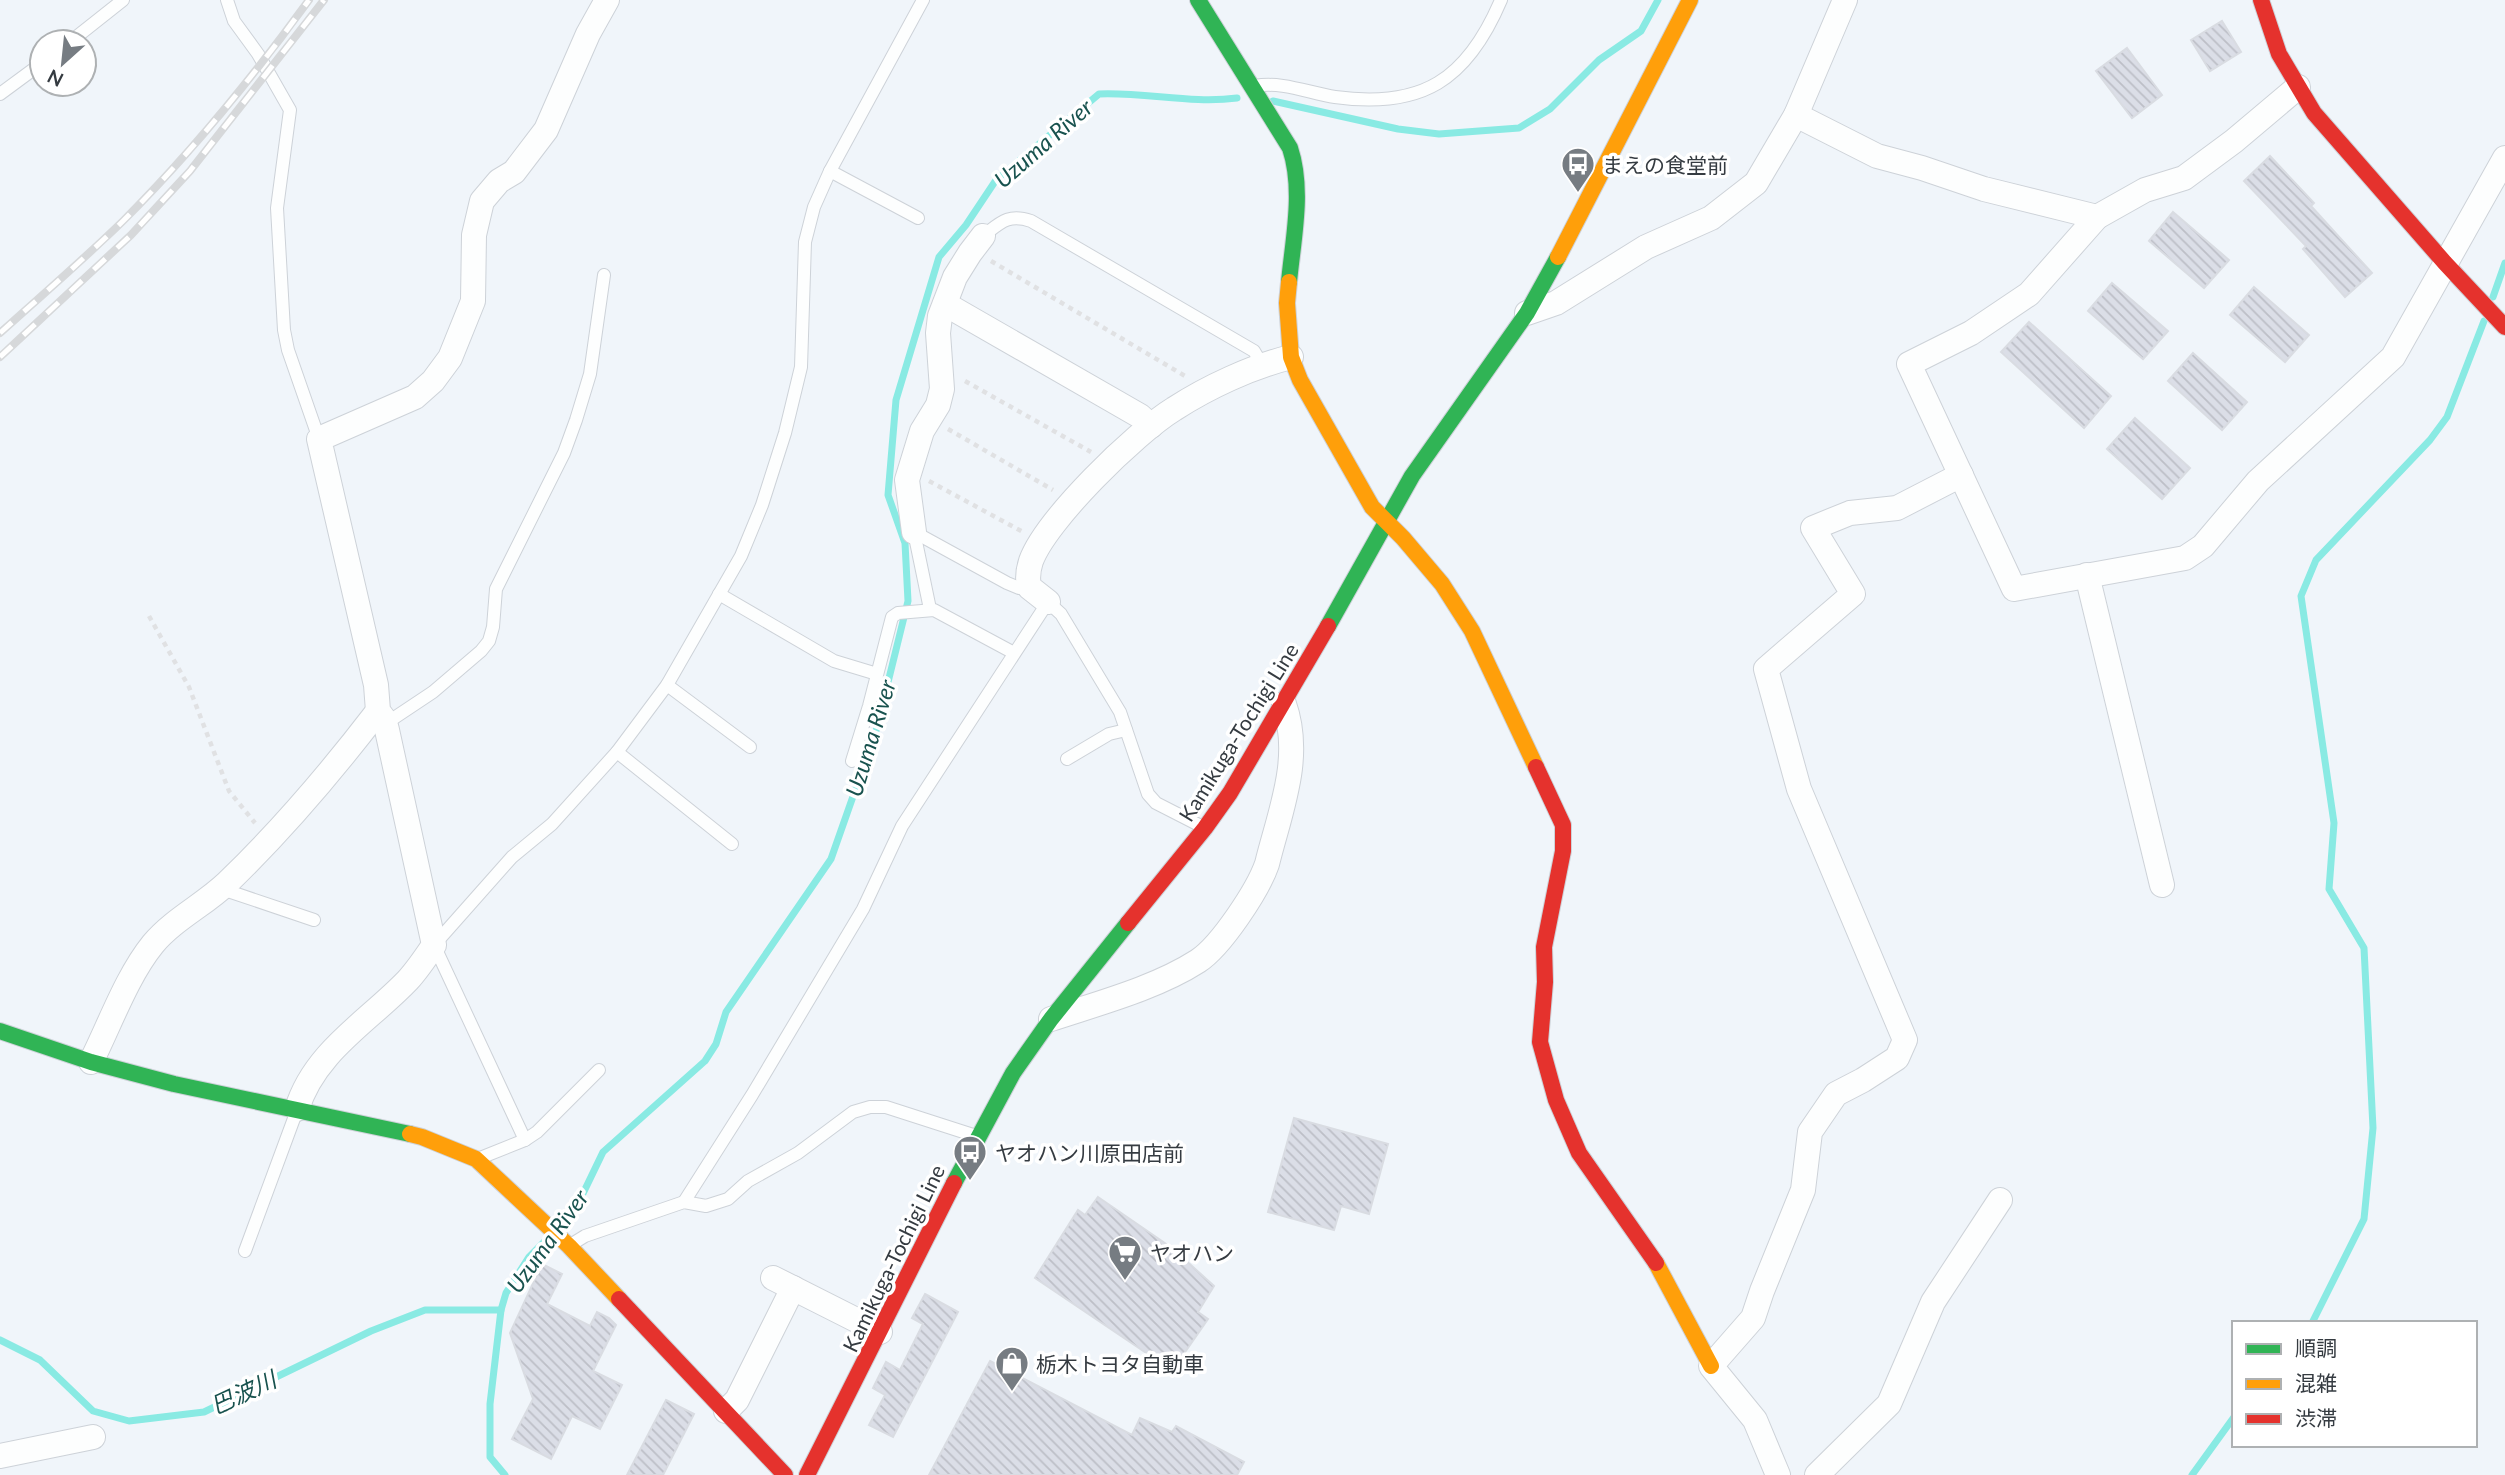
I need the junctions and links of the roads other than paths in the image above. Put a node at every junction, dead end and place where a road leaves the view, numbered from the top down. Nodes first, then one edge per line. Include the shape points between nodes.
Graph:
1 (122, 0) edge
2 (226, 0) edge
3 (607, 0) edge
4 (923, 0) edge
5 (1198, 0) edge
6 (1501, 0) edge
7 (1690, 0) edge
8 (1845, 0) edge
9 (2261, 0) edge
10 (87, 28) edge
11 (28, 73) edge
12 (1250, 86) junction
13 (2298, 87) junction
14 (0, 94) edge
15 (1796, 115) junction
16 (2505, 158) edge
17 (831, 171) junction
18 (2097, 217) junction
19 (918, 218) dead end
20 (977, 243) joint
21 (2445, 264) junction
22 (604, 275) dead end
23 (945, 304) junction
24 (1527, 313) junction
25 (2505, 327) edge
26 (1291, 357) junction
27 (1263, 366) junction
28 (1151, 426) junction
29 (319, 439) junction
30 (1961, 475) junction
31 (1386, 522) junction
32 (914, 532) junction
33 (2087, 575) junction
34 (719, 594) junction
35 (1038, 595) junction
36 (925, 610) junction
37 (1014, 653) junction
38 (877, 674) junction
39 (667, 685) junction
40 (1284, 704) junction
41 (382, 717) junction
42 (1126, 730) junction
43 (750, 747) dead end
44 (617, 752) junction
45 (1067, 759) dead end
46 (852, 761) dead end
47 (1205, 828) junction
48 (732, 844) dead end
49 (2162, 885) dead end
50 (222, 888) junction
51 (314, 920) dead end
52 (434, 945) junction
53 (1051, 1019) junction
54 (0, 1031) edge
55 (91, 1062) junction
56 (599, 1070) dead end
57 (297, 1110) junction
58 (977, 1136) junction
59 (525, 1140) junction
60 (476, 1159) junction
61 (2000, 1200) dead end
62 (684, 1202) junction
63 (566, 1243) junction
64 (245, 1251) dead end
65 (880, 1332) junction
66 (1711, 1366) junction
67 (726, 1410) junction
68 (93, 1437) dead end
69 (0, 1456) edge
70 (785, 1475) edge
71 (807, 1475) edge
72 (1778, 1475) edge
73 (1817, 1475) edge

1 - 10 lane
2 - 29 lane via 289,110 277,208 284,330
3 - 29 street via 546,130 514,172 482,201 474,235 473,301 450,358 415,397
4 - 17 lane
5 - 12 street
6 - 12 lane via 1471,53 1451,75 1405,98 1369,100 1268,84
7 - 24 street, Kamikuga-Tochigi Line
8 - 15 street
9 - 13 street via 2279,54
11 - 14 lane
12 - 26 street via 1294,160 1296,216 1287,303
13 - 18 street via 2185,178 2145,190
13 - 21 street via 2314,113
15 - 18 street via 1877,156
15 - 24 street via 1756,183 1711,218 1646,247 1556,303
16 - 21 street
17 - 19 lane
17 - 34 lane via 814,207 805,242 801,367 785,433 762,505
18 - 30 street via 2029,294 1972,333 1909,364
20 - 23 street via 955,277
20 - 27 lane via 1004,219 1031,221 1254,351
21 - 25 street
21 - 33 street via 2393,357 2258,481 2203,546 2185,558
22 - 41 lane via 590,374 576,420 496,589 489,641 433,692
23 - 28 street
23 - 32 street via 938,333 942,388 906,480
24 - 31 street, Kamikuga-Tochigi Line via 1436,439
26 - 27 street
26 - 31 street via 1372,507
27 - 28 street via 1202,394
28 - 35 street via 1072,504 1041,543 1027,576
29 - 41 street
30 - 33 street via 2014,589
30 - 66 street via 1898,508 1850,513 1812,528 1853,594 1766,669 1799,789 1905,1040 1897,1058 1836,1094 1810,1132 1803,1190 1753,1318
31 - 40 street, Kamikuga-Tochigi Line
31 - 66 street via 1442,583 1472,631 1563,825 1563,851 1545,947 1540,1042 1556,1100 1579,1153 1658,1267
32 - 35 lane
32 - 36 lane
33 - 49 street
34 - 38 lane via 834,661
34 - 39 lane
35 - 37 lane
35 - 42 lane via 1060,614 1120,712
36 - 37 lane
36 - 38 lane via 892,617
37 - 62 lane via 902,826 863,909
38 - 46 lane
39 - 43 lane
39 - 44 lane
40 - 47 street, Kamikuga-Tochigi Line
40 - 53 street via 1291,723 1292,764 1262,878 1236,917 1201,959 1173,975
41 - 50 street
41 - 52 street
42 - 45 lane via 1109,734
42 - 47 lane via 1148,794 1156,803
44 - 48 lane
44 - 52 lane via 552,824 512,857
47 - 53 street, Kamikuga-Tochigi Line
50 - 51 lane
50 - 55 street via 154,943 137,967
52 - 57 street via 408,980 336,1045 313,1076
52 - 59 lane
53 - 58 street, Kamikuga-Tochigi Line
54 - 55 street
55 - 57 street
56 - 59 lane
57 - 60 street via 422,1137
57 - 64 lane
58 - 62 lane via 886,1107 870,1107 853,1112 728,1199 706,1206
58 - 65 street, Kamikuga-Tochigi Line
59 - 60 lane
60 - 63 street
61 - 73 street via 1933,1303 1889,1404
62 - 63 lane
63 - 67 street
65 - 67 street via 783,1283 737,1400
65 - 71 street, Kamikuga-Tochigi Line
66 - 72 street via 1755,1420
67 - 70 street
68 - 69 street

